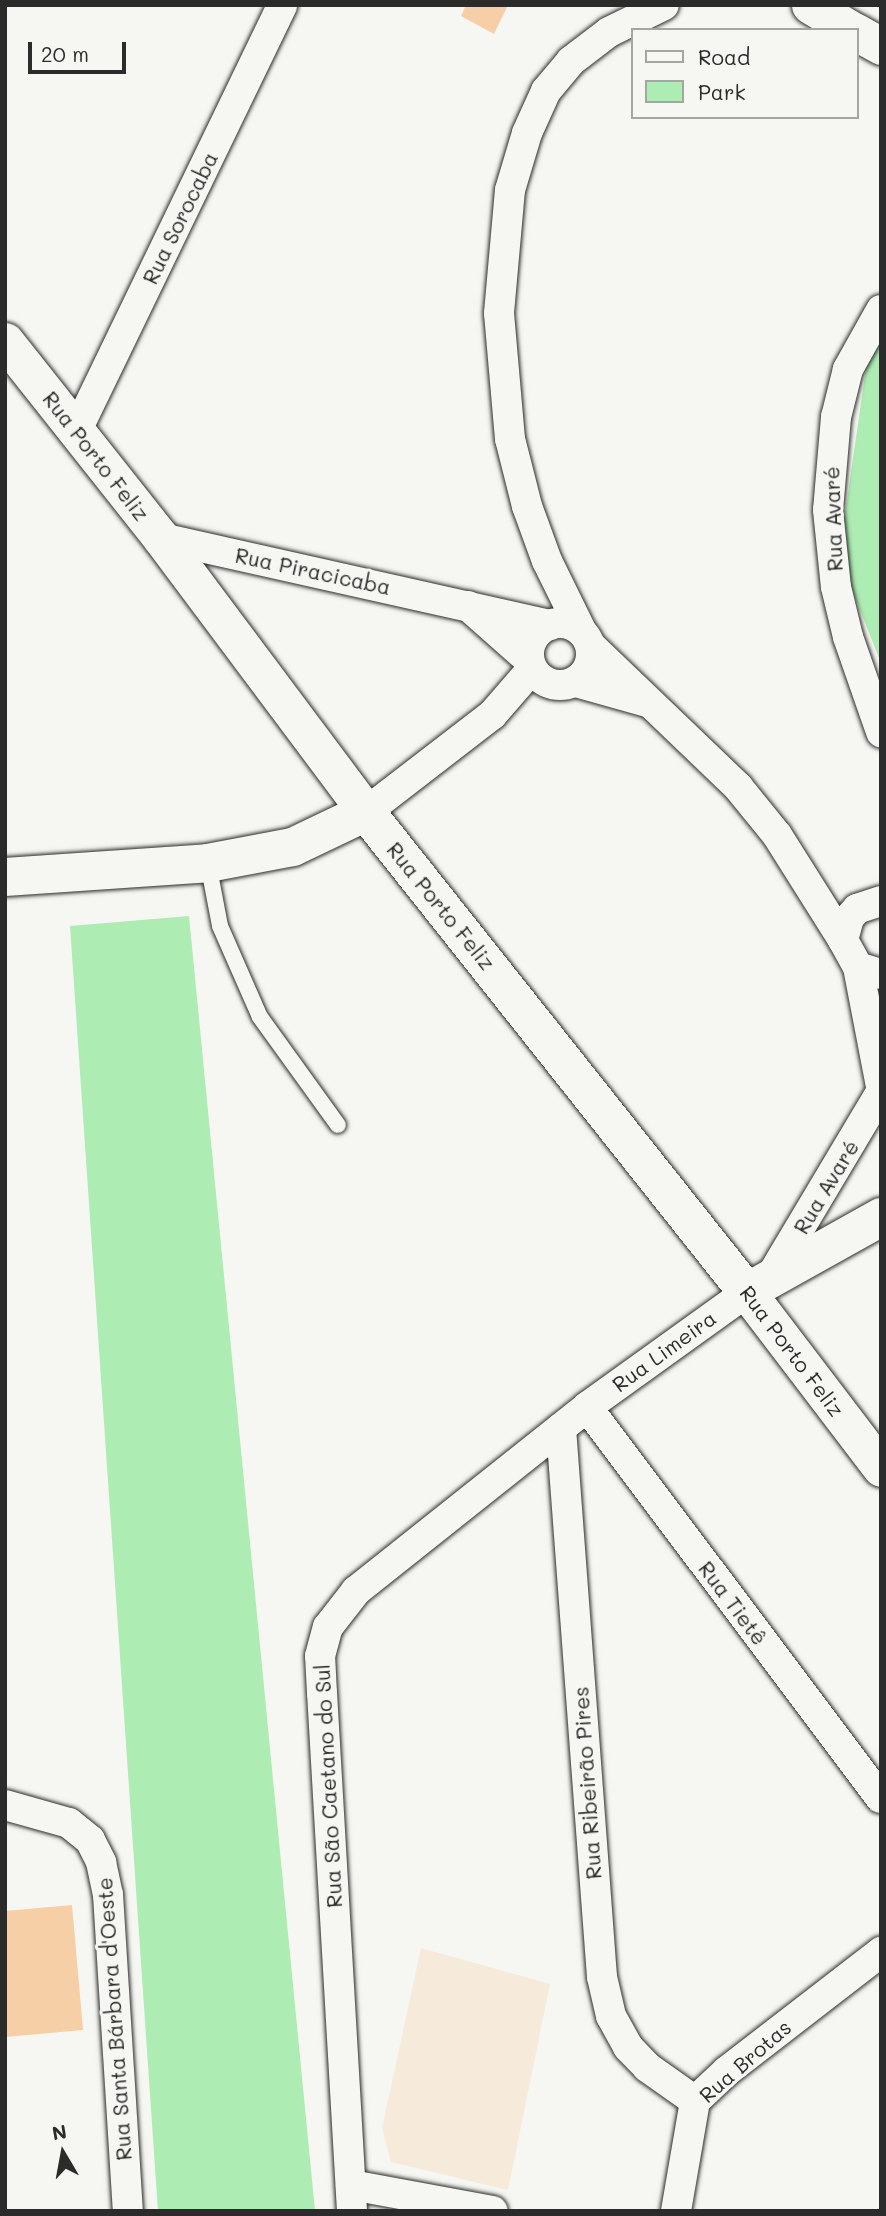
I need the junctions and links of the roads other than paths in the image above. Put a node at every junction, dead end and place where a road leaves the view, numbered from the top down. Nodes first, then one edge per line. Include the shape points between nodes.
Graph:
1 (282, 5) edge
2 (626, 5) edge
3 (664, 5) edge
4 (810, 5) edge
5 (849, 28) edge
6 (609, 32) junction
7 (858, 33) edge
8 (881, 46) edge
9 (881, 310) edge
10 (5, 341) edge
11 (77, 430) junction
12 (161, 538) junction
13 (465, 604) junction
14 (550, 625) junction
15 (586, 639) junction
16 (530, 664) junction
17 (566, 684) junction
18 (654, 704) junction
19 (492, 715) junction
20 (881, 732) edge
21 (366, 812) junction
22 (208, 863) junction
23 (5, 877) edge
24 (807, 879) junction
25 (877, 901) edge
26 (843, 940) junction
27 (869, 970) edge
28 (881, 1087) edge
29 (881, 1092) edge
30 (338, 1125) dead end
31 (881, 1217) edge
32 (758, 1286) junction
33 (587, 1407) junction
34 (561, 1428) junction
35 (881, 1468) edge
36 (881, 1798) edge
37 (5, 1805) edge
38 (881, 1952) edge
39 (695, 2101) junction
40 (352, 2198) edge
41 (128, 2211) edge
42 (493, 2211) edge
43 (676, 2211) edge

1 - 11 street, Rua Sorocaba
2 - 6 street
3 - 6 street
4 - 5 street
6 - 15 street via 571,61 546,91 527,134 510,190 499,313 501,375 527,506
7 - 8 street
9 - 20 street, Rua Avaré via 848,369 836,417 828,510 842,612
10 - 11 street, Rua Porto Feliz
11 - 12 street, Rua Porto Feliz
12 - 13 street, Rua Piracicaba
12 - 21 street, Rua Porto Feliz
13 - 14 street, Rua Piracicaba
13 - 16 street, Rua Piracicaba
14 - 15 street via 570,624
14 - 16 street via 533,638
15 - 17 street via 589,666
15 - 18 street
16 - 17 street
16 - 19 street
17 - 18 street
17 - 19 street
18 - 24 street via 738,787
19 - 21 street
21 - 22 main road via 293,847
21 - 32 main road, Rua Porto Feliz
22 - 23 main road
22 - 30 lane via 220,926 260,1017
24 - 25 street
24 - 26 street
25 - 26 street via 849,918
26 - 27 street
27 - 28 street
29 - 32 street, Rua Avaré
31 - 32 main road, Rua Limeira
32 - 33 street, Rua Limeira
32 - 35 street, Rua Porto Feliz
33 - 34 street, Rua Limeira
33 - 36 street, Rua Tietê
34 - 39 street, Rua Ribeirão Pires via 602,1976 611,2016 628,2047 647,2067
34 - 40 street, Rua São Caetano do Sul via 356,1591 337,1612 322,1641
37 - 41 street, Rua Santa Bárbara d'Oeste via 69,1823 90,1840 101,1862 108,1895
38 - 39 street, Rua Brotas
39 - 43 street, Rua Brotas
40 - 42 street

